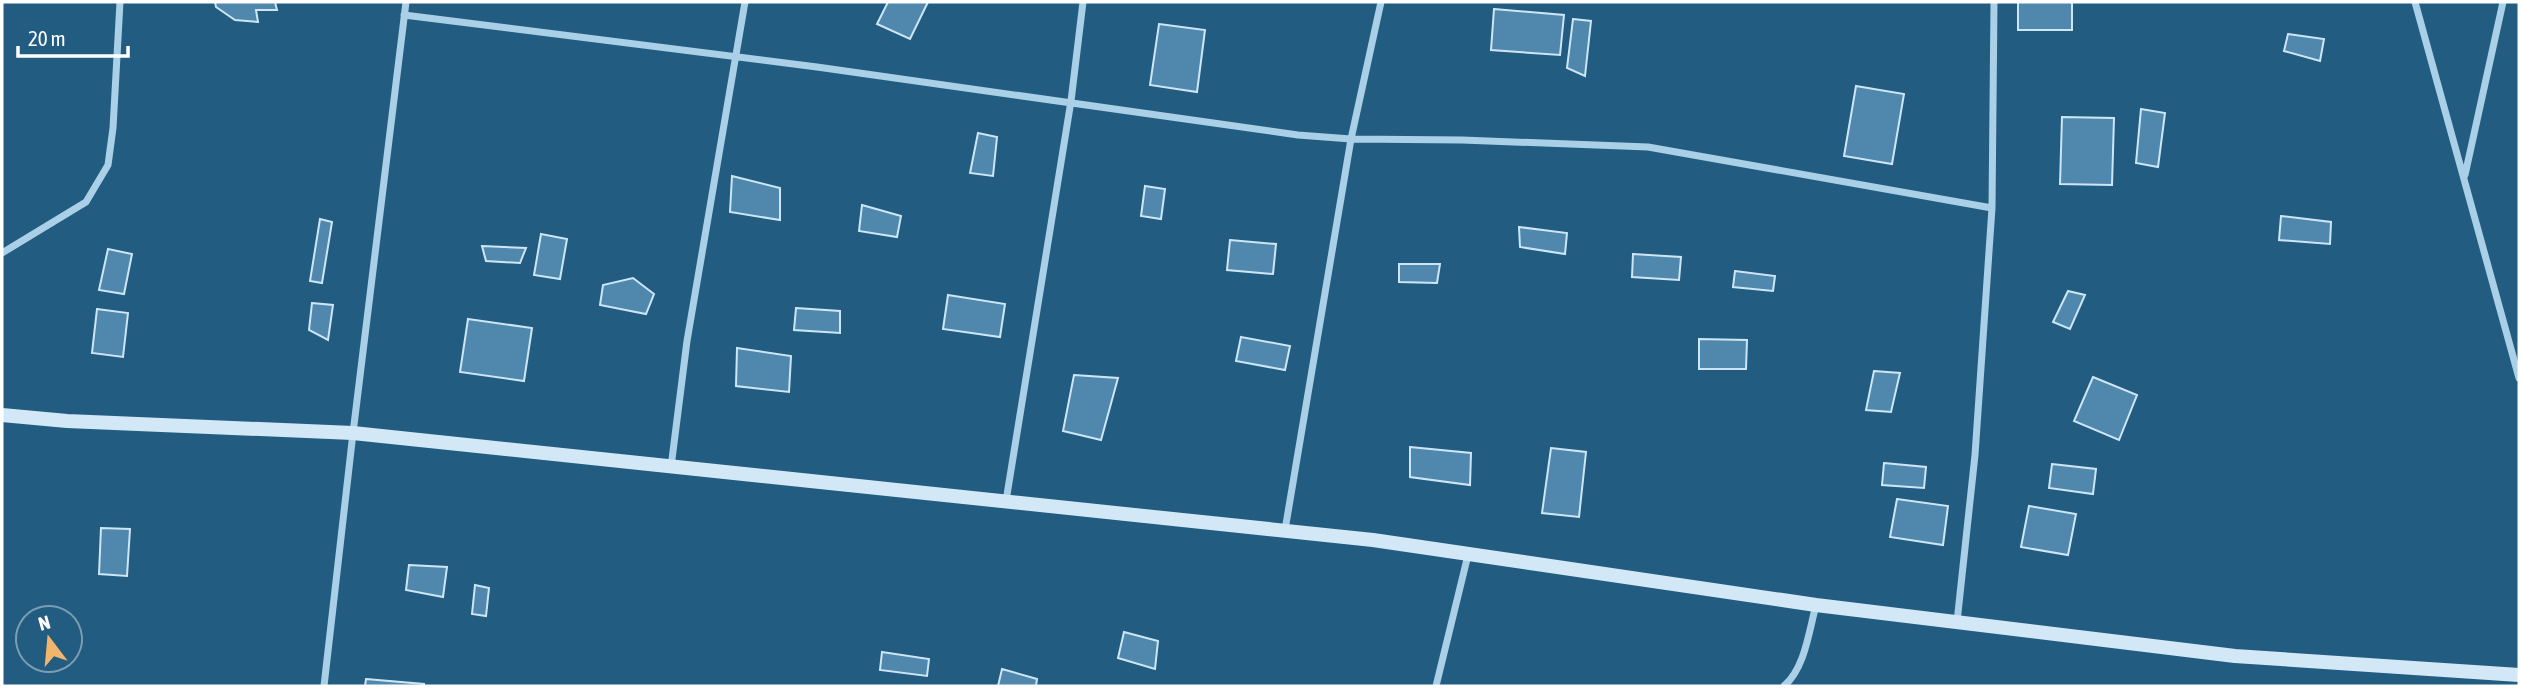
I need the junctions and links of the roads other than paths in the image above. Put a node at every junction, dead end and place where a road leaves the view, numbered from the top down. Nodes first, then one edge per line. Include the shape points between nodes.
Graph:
1 (120, 2) edge
2 (406, 2) edge
3 (745, 2) edge
4 (1083, 2) edge
5 (1381, 2) edge
6 (1994, 2) edge
7 (2415, 2) edge
8 (2503, 2) edge
9 (404, 15) junction
10 (735, 56) junction
11 (1071, 101) junction
12 (1351, 139) junction
13 (2464, 178) junction
14 (1992, 208) junction
15 (2, 253) edge
16 (2519, 378) edge
17 (2, 415) edge
18 (353, 433) junction
19 (671, 467) junction
20 (1006, 501) junction
21 (1285, 530) junction
22 (1468, 554) junction
23 (1816, 605) junction
24 (1957, 622) junction
25 (2519, 674) edge
26 (324, 686) edge
27 (1436, 686) edge
28 (1784, 686) edge

1 - 15 street via 108,165 86,202
2 - 9 street
3 - 10 street
4 - 11 street
5 - 12 street
6 - 14 street
7 - 13 street
8 - 13 street
9 - 10 street
9 - 18 street
10 - 11 street
10 - 19 street via 687,341
11 - 12 street
11 - 20 street
12 - 14 street via 1648,147
12 - 21 street
13 - 16 street
14 - 24 street via 1975,455
17 - 18 main road
18 - 19 main road
18 - 26 street
19 - 20 main road
20 - 21 main road
21 - 22 main road
22 - 23 main road
22 - 27 street
23 - 24 main road
23 - 28 street via 1800,663
24 - 25 main road via 2235,656

